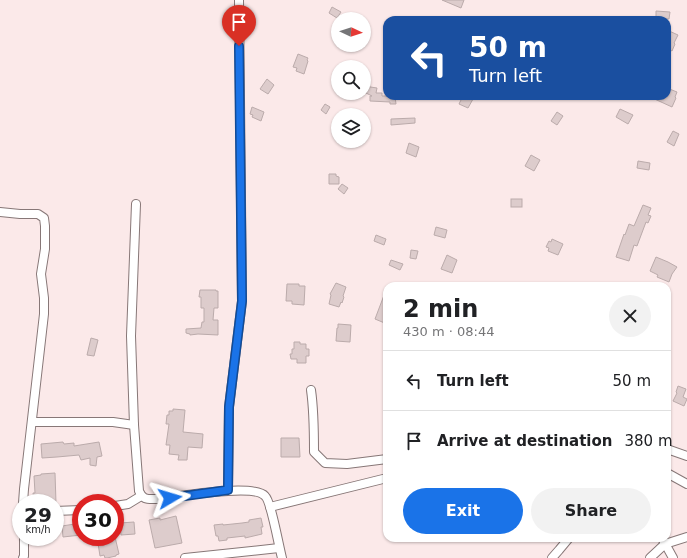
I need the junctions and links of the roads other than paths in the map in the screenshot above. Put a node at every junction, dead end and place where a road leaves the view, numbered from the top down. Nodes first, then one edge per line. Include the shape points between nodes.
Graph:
1 (239, 0) edge
2 (136, 204) dead end
3 (0, 212) edge
4 (311, 390) dead end
5 (32, 422) junction
6 (134, 425) junction
7 (671, 450) edge
8 (687, 456) edge
9 (383, 460) edge
10 (671, 475) edge
11 (383, 479) edge
12 (687, 484) edge
13 (228, 490) junction
14 (24, 494) edge
15 (141, 496) junction
16 (124, 505) edge
17 (270, 507) junction
18 (687, 537) edge
19 (671, 540) edge
20 (566, 542) edge
21 (663, 542) edge
22 (665, 542) edge
23 (24, 546) edge
24 (279, 548) junction
25 (23, 558) edge
26 (185, 558) edge
27 (282, 558) edge
28 (552, 558) edge
29 (650, 558) edge
30 (673, 558) edge

1 - 13 street via 242,301 229,407
2 - 6 street via 131,336
3 - 5 street via 38,214 44,218 45,249 41,274 44,314
4 - 9 street via 314,452 325,463 347,464
5 - 6 street via 113,422
5 - 14 street
6 - 15 street
7 - 8 street
10 - 12 street
11 - 17 street
13 - 15 street via 156,500
13 - 17 street via 257,491 265,496
15 - 16 street
17 - 24 street
18 - 19 street
20 - 28 street
21 - 29 street
22 - 30 street
23 - 25 street
24 - 26 street
24 - 27 street

